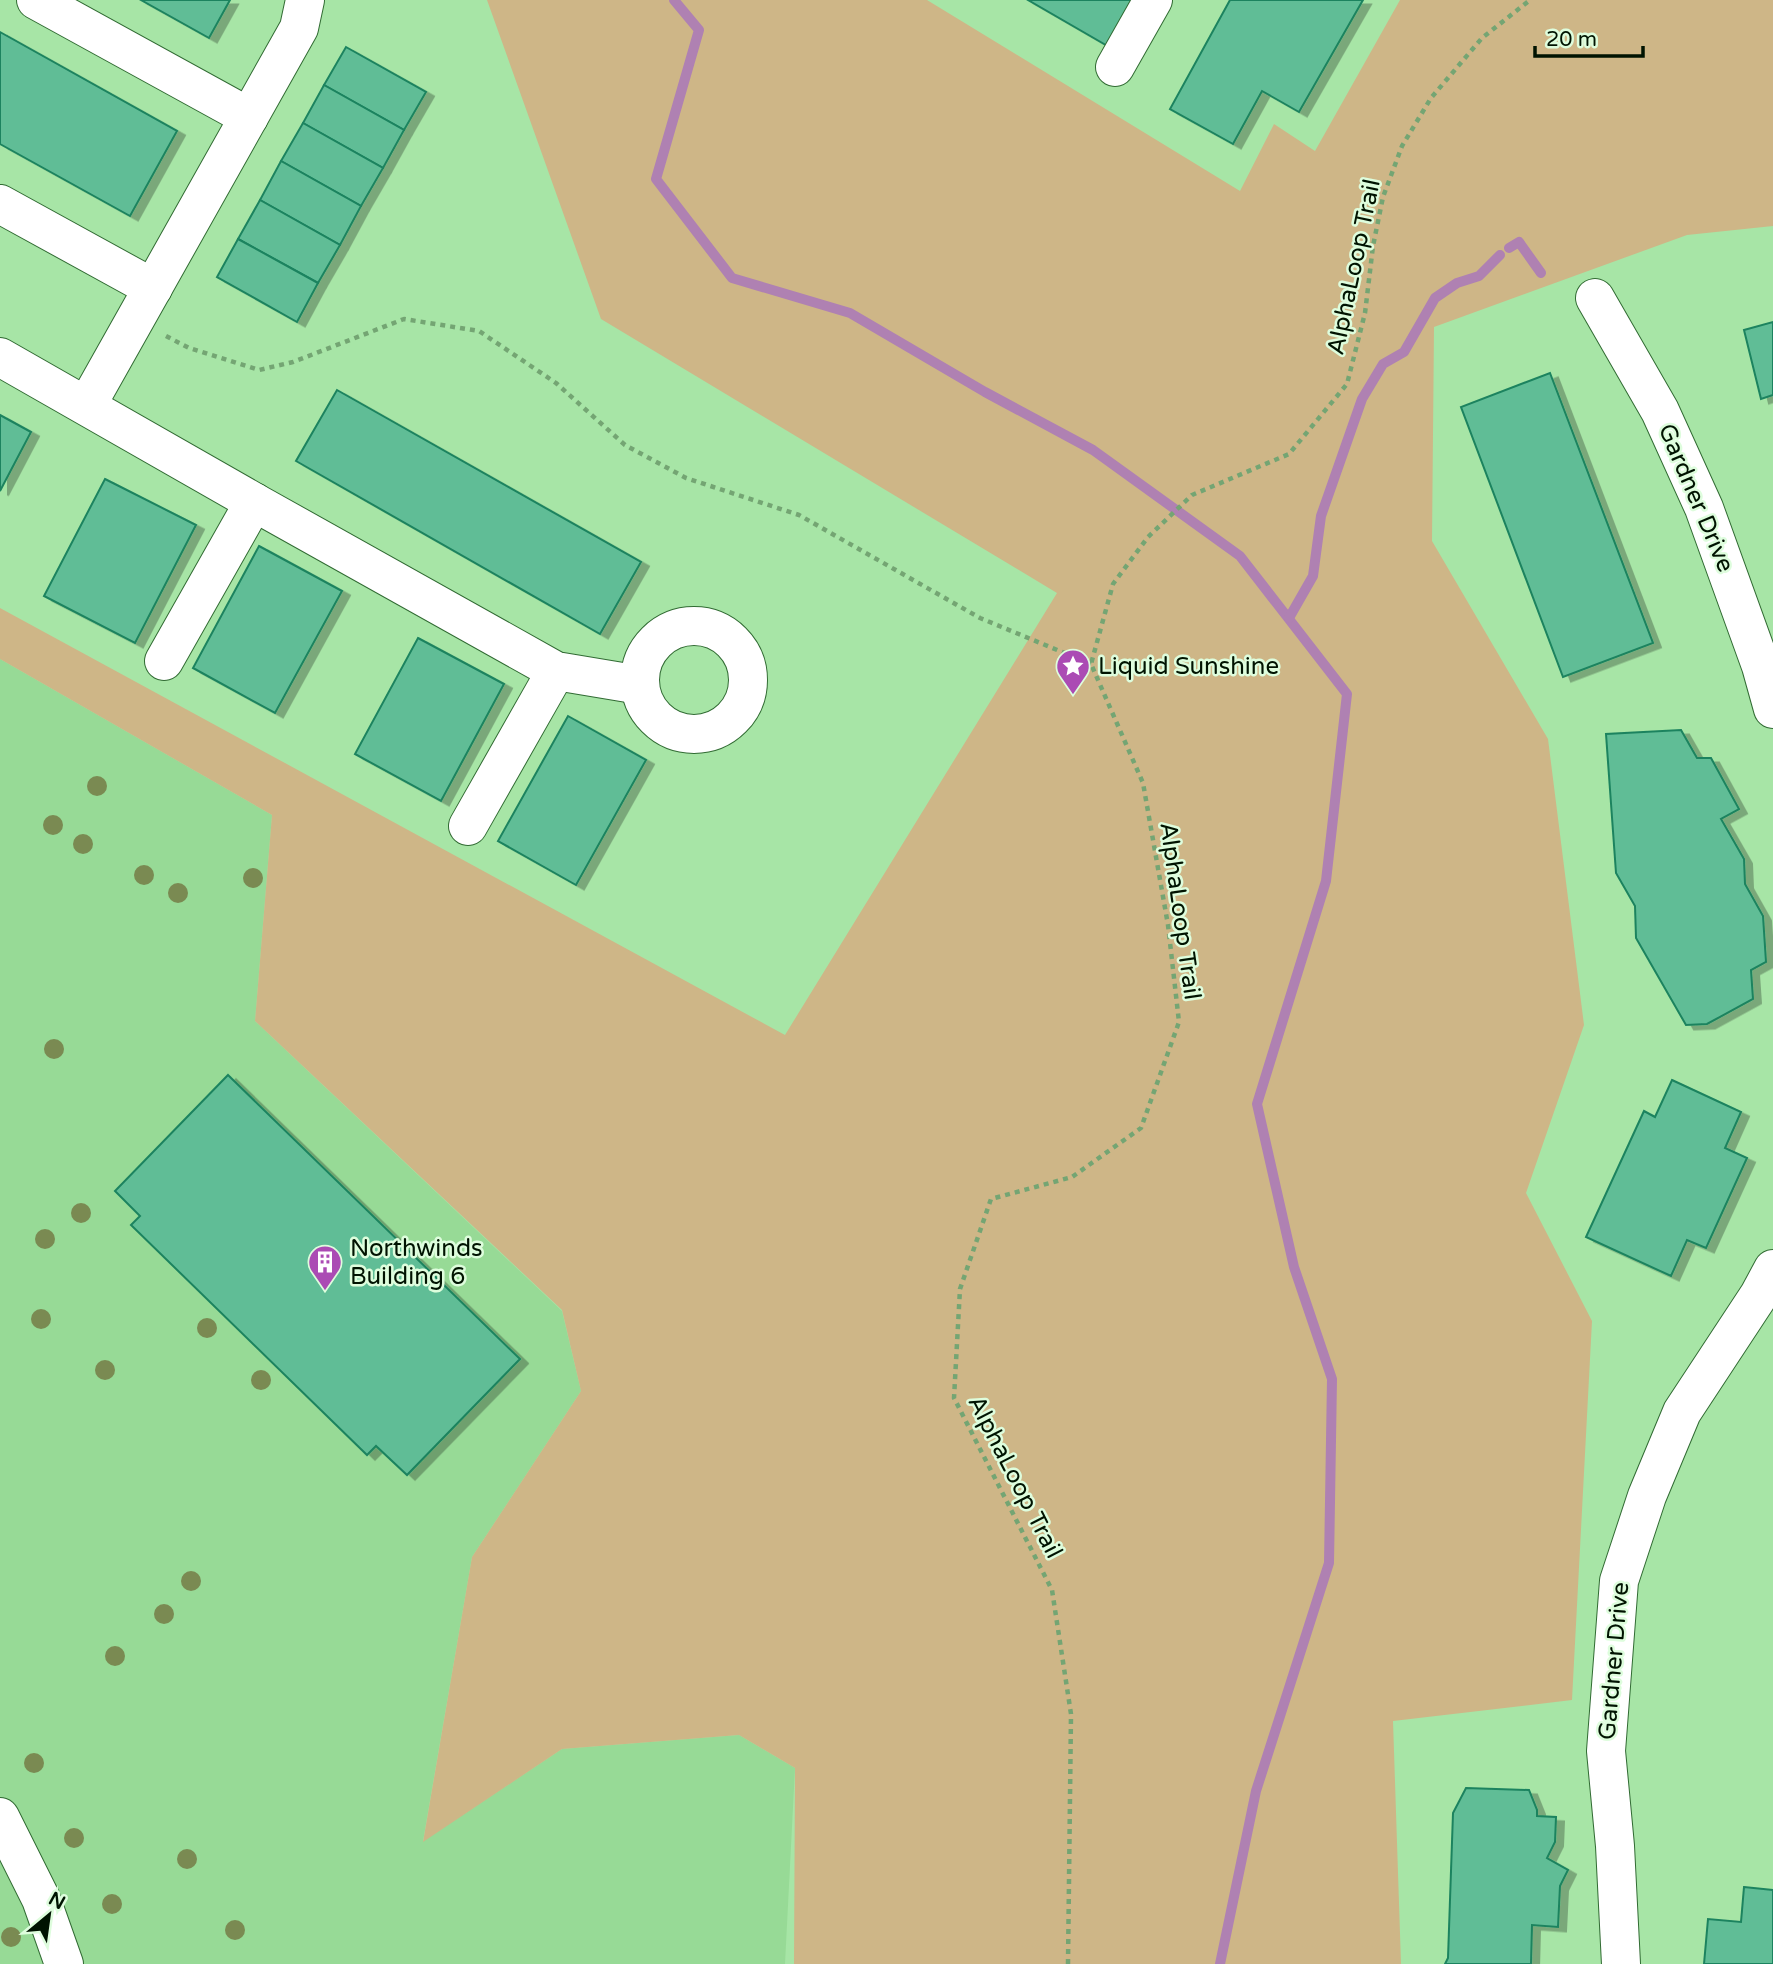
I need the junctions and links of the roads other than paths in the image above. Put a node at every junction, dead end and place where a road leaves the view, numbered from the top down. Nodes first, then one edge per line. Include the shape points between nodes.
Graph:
1 (36, 0) edge
2 (305, 0) edge
3 (1153, 0) edge
4 (1115, 68) dead end
5 (249, 117) junction
6 (0, 204) edge
7 (1595, 298) dead end
8 (144, 304) junction
9 (0, 356) edge
10 (87, 405) junction
11 (254, 502) junction
12 (164, 661) dead end
13 (556, 671) junction
14 (640, 685) dead end
15 (1773, 709) edge
16 (468, 826) dead end
17 (1773, 1269) edge
18 (0, 1817) edge
19 (64, 1964) edge
20 (1621, 1964) edge

1 - 5 street
2 - 5 street via 299,28
3 - 4 street
5 - 8 street
6 - 8 street
7 - 15 street, Gardner Drive via 1660,411 1704,508
8 - 10 street
9 - 10 street
10 - 11 street
11 - 12 street
11 - 13 street
13 - 14 street
13 - 16 street
17 - 20 street, Gardner Drive via 1682,1412 1619,1581 1606,1751
18 - 19 street via 41,1899

